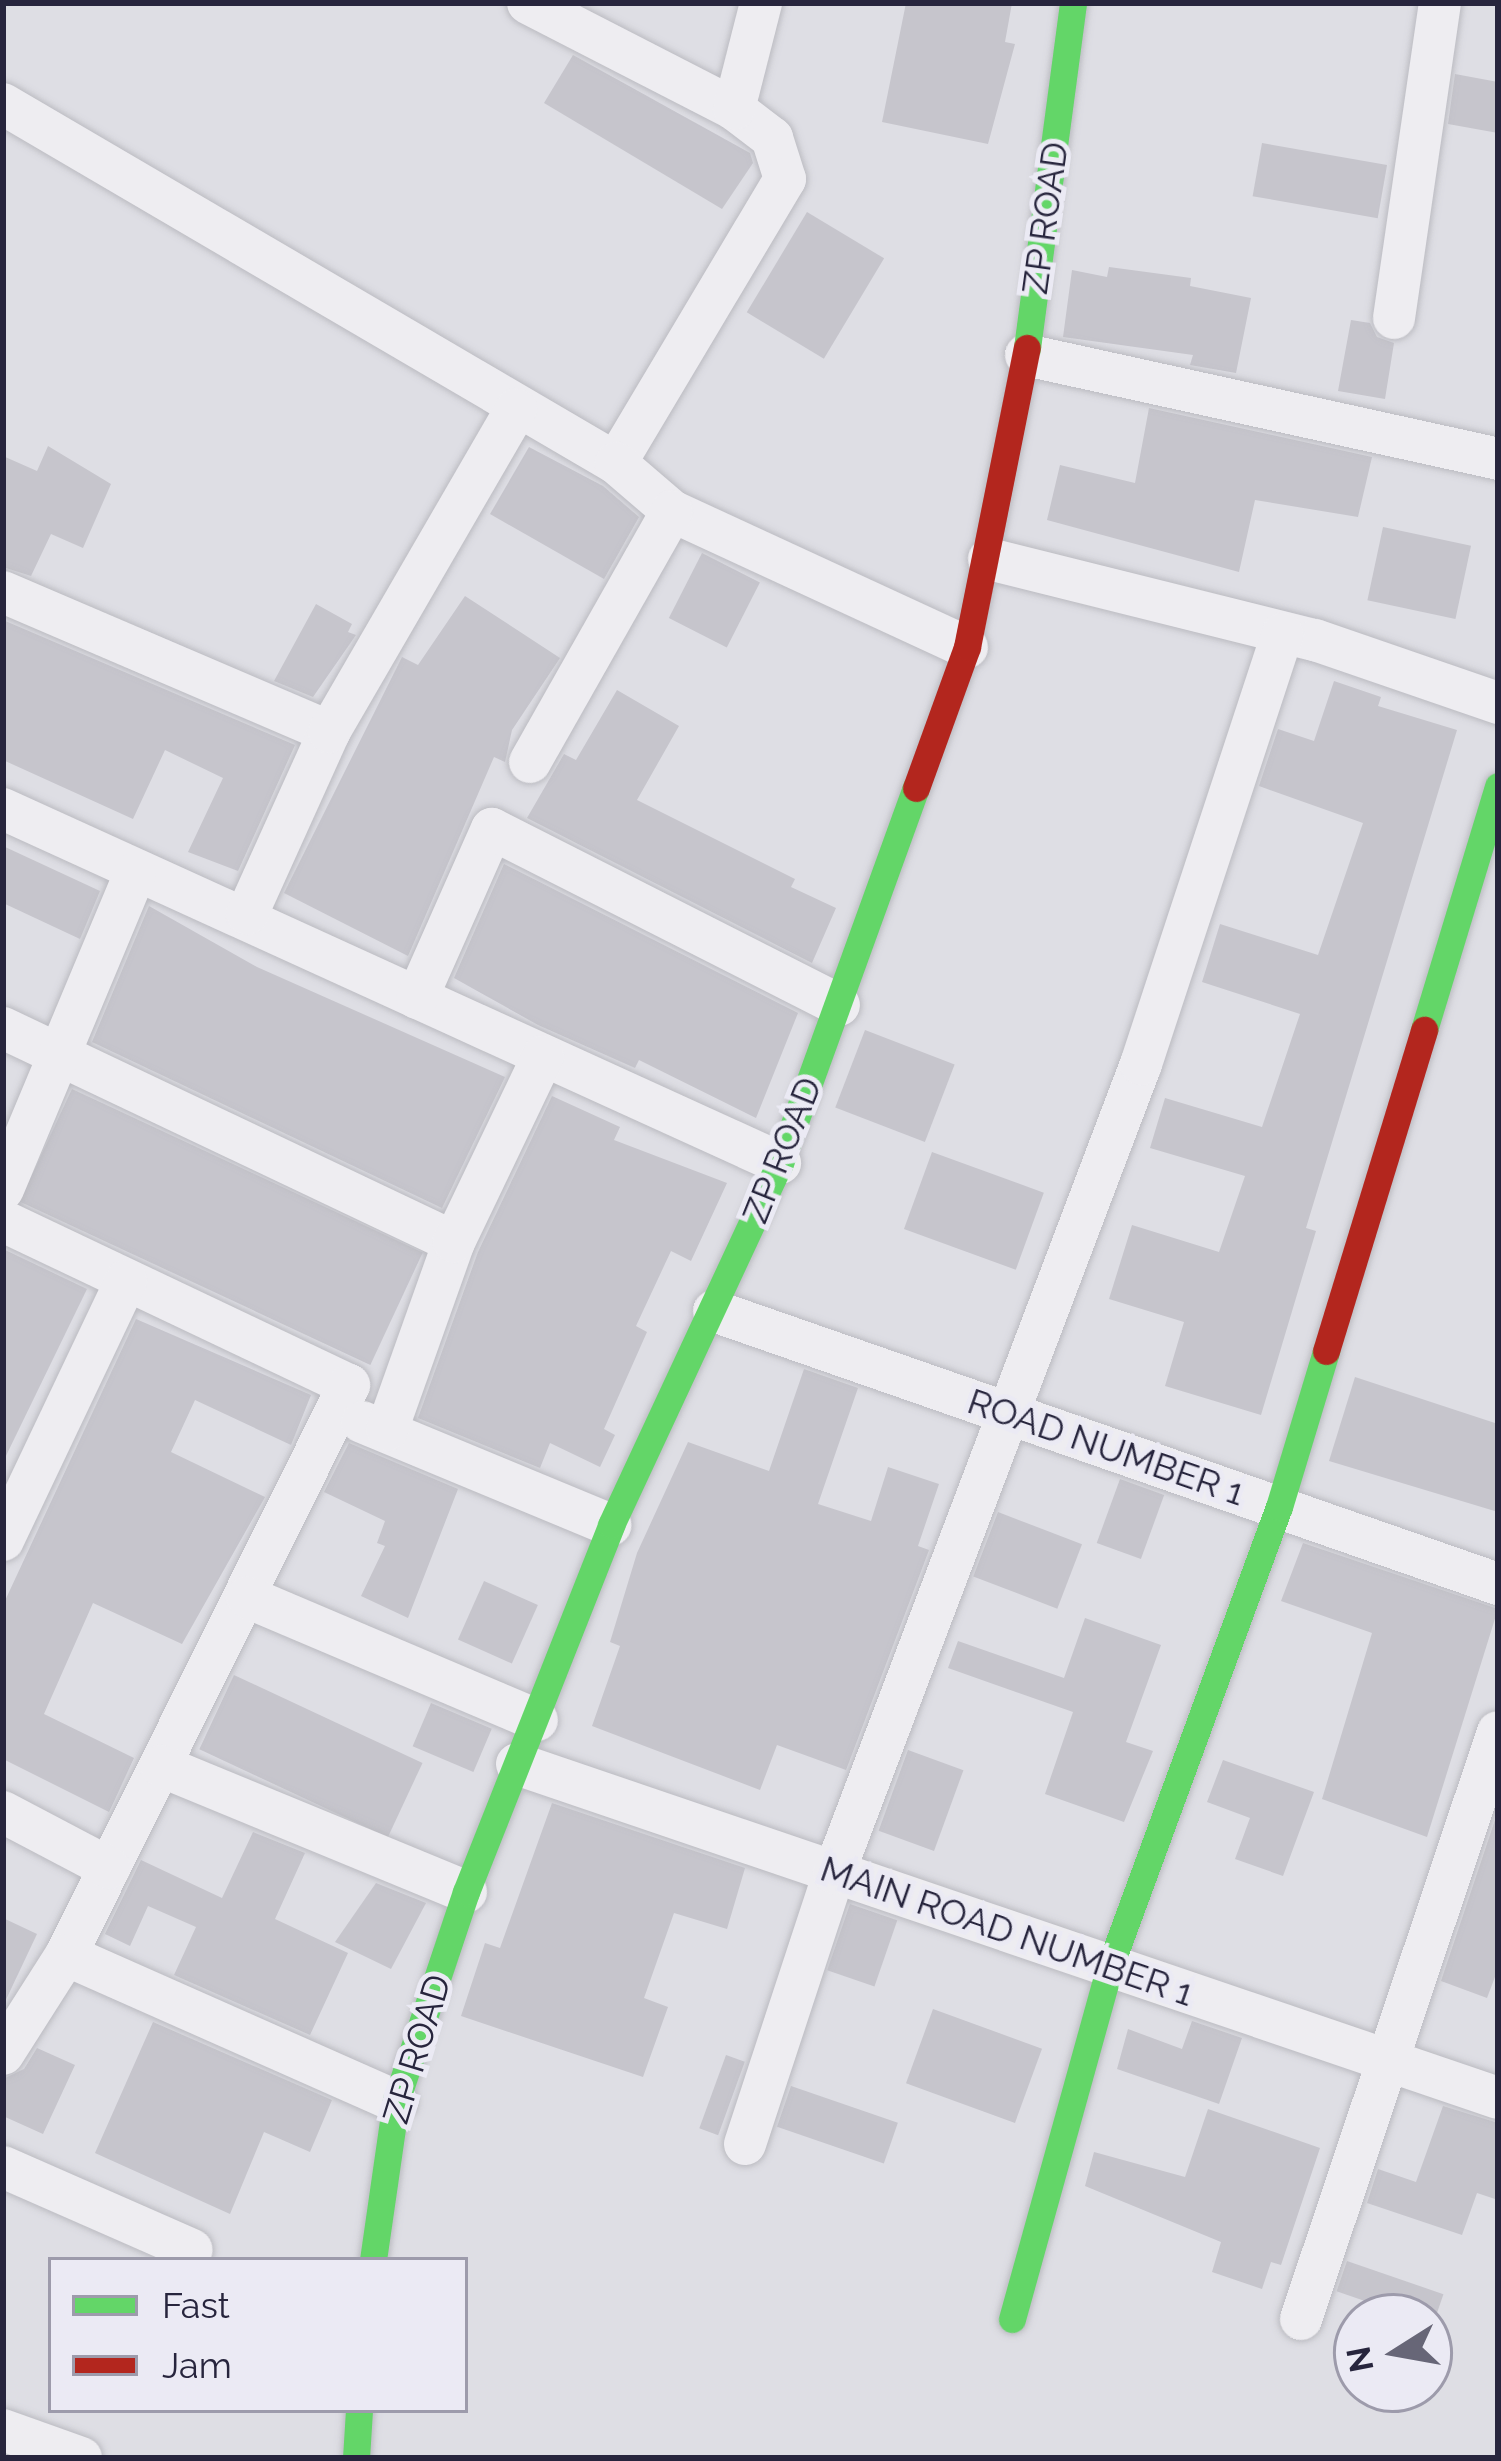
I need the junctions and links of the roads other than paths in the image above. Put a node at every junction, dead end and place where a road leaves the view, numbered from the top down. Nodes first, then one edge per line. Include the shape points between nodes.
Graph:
1 (528, 3) edge
2 (760, 3) edge
3 (1072, 3) edge
4 (1440, 3) edge
5 (3, 104) edge
6 (734, 109) junction
7 (1394, 318) dead end
8 (1026, 355) junction
9 (516, 409) junction
10 (1498, 459) edge
11 (616, 463) junction
12 (672, 511) junction
13 (989, 559) junction
14 (3, 592) edge
15 (1282, 634) junction
16 (967, 647) junction
17 (1498, 703) edge
18 (329, 732) junction
19 (530, 762) dead end
20 (1498, 786) edge
21 (3, 809) edge
22 (135, 873) junction
23 (247, 914) junction
24 (417, 998) junction
25 (839, 1005) junction
26 (3, 1028) edge
27 (62, 1055) junction
28 (543, 1056) junction
29 (779, 1162) junction
30 (3, 1190) edge
31 (3, 1221) edge
32 (454, 1242) junction
33 (126, 1281) junction
34 (714, 1311) junction
35 (335, 1413) junction
36 (1007, 1413) junction
37 (387, 1430) junction
38 (1279, 1507) junction
39 (611, 1525) junction
40 (3, 1540) edge
41 (1498, 1584) edge
42 (248, 1597) junction
43 (538, 1720) junction
44 (1498, 1732) edge
45 (517, 1764) junction
46 (161, 1766) junction
47 (3, 1812) edge
48 (110, 1868) junction
49 (834, 1873) junction
50 (466, 1892) junction
51 (66, 1955) junction
52 (1110, 1966) junction
53 (3, 2054) edge
54 (1394, 2062) junction
55 (1498, 2098) edge
56 (396, 2101) junction
57 (745, 2144) dead end
58 (3, 2167) edge
59 (191, 2250) dead end
60 (373, 2257) edge
61 (1012, 2319) dead end
62 (1301, 2319) dead end
63 (359, 2413) edge
64 (3, 2430) edge
65 (58, 2454) edge
66 (356, 2458) edge

1 - 6 street
2 - 6 street
3 - 8 street, ZP ROAD
4 - 7 street
5 - 9 street
6 - 11 street via 772,138 784,179
8 - 10 street
8 - 13 street, ZP ROAD
9 - 11 street
9 - 18 street
11 - 12 street
12 - 16 street
12 - 19 street
13 - 15 street
13 - 16 street, ZP ROAD
14 - 18 street
15 - 17 street
15 - 36 street via 1141,1064
16 - 25 street, ZP ROAD
18 - 23 street
20 - 38 street
21 - 22 street
22 - 23 street
22 - 27 street
23 - 24 street
24 - 25 street via 491,829
24 - 28 street
25 - 29 street, ZP ROAD
26 - 27 street
27 - 30 street
27 - 32 street
28 - 29 street
28 - 32 street
29 - 34 street, ZP ROAD
31 - 33 street
32 - 37 street
33 - 35 street via 350,1385
33 - 40 street
34 - 36 street, ROAD NUMBER 1
34 - 39 street, ZP ROAD
35 - 37 street
35 - 42 street
36 - 38 street, ROAD NUMBER 1
36 - 49 street
37 - 39 street
38 - 41 street, ROAD NUMBER 1
38 - 52 street
39 - 43 street, ZP ROAD
42 - 43 street
42 - 46 street
43 - 45 street, ZP ROAD
44 - 54 street
45 - 49 street, MAIN ROAD NUMBER 1
45 - 50 street, ZP ROAD
46 - 48 street
46 - 50 street
47 - 48 street
48 - 51 street
49 - 52 street, MAIN ROAD NUMBER 1
49 - 57 street
50 - 56 street, ZP ROAD
51 - 53 street
51 - 56 street
52 - 54 street, MAIN ROAD NUMBER 1
52 - 61 street
54 - 55 street, MAIN ROAD NUMBER 1
54 - 62 street
56 - 60 street, ZP ROAD
58 - 59 street
63 - 66 street
64 - 65 street

